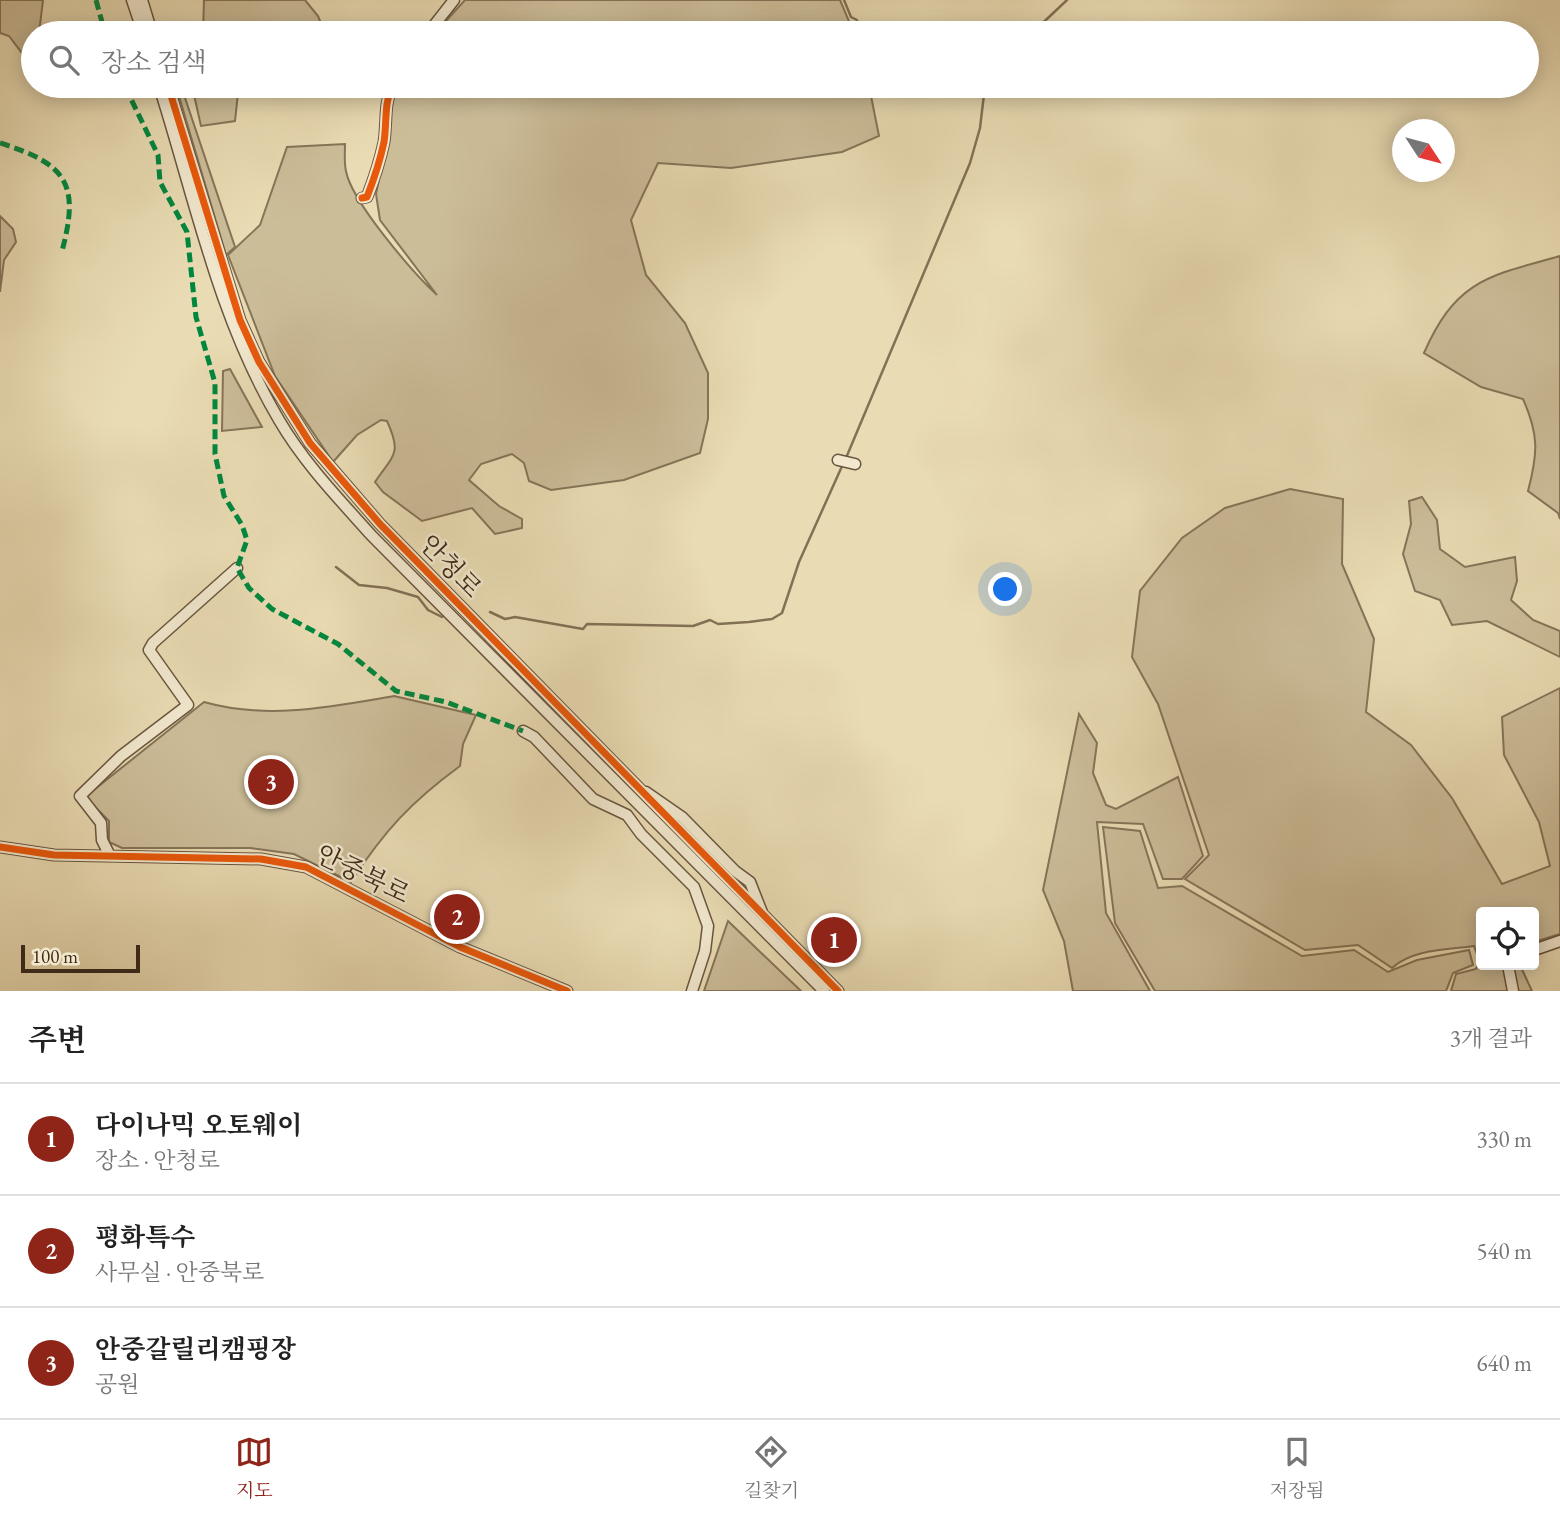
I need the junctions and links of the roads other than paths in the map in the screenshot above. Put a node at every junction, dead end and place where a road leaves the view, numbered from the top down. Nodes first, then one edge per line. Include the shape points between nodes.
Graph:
1 (132, 0) edge
2 (142, 0) edge
3 (454, 0) edge
4 (139, 21) edge
5 (148, 21) edge
6 (437, 21) edge
7 (163, 98) edge
8 (172, 98) edge
9 (387, 98) edge
10 (362, 198) dead end
11 (838, 460) dead end
12 (855, 464) dead end
13 (237, 568) dead end
14 (523, 731) dead end
15 (627, 779) junction
16 (0, 847) edge
17 (110, 856) junction
18 (765, 919) junction
19 (1560, 941) edge
20 (1539, 948) edge
21 (1509, 970) edge
22 (567, 991) edge
23 (692, 991) edge
24 (824, 991) edge
25 (838, 991) edge
26 (1513, 991) edge

1 - 4 street
2 - 5 street
3 - 6 street
7 - 24 street, 안청로 via 232,324 268,400 311,467 372,536
8 - 15 street, 안청로 via 240,320 284,405 332,472
9 - 10 street via 375,177 367,197
11 - 12 street
13 - 17 street via 149,650 188,705 80,796 101,823 102,840
14 - 23 street via 593,799 627,815 694,887 708,926
15 - 18 street, 안청로
15 - 18 street via 670,808 750,882
16 - 17 street, 안중북로 via 54,855
17 - 22 street, 안중북로 via 261,859 306,867 460,947
18 - 25 street, 안청로
19 - 20 street
21 - 26 street

